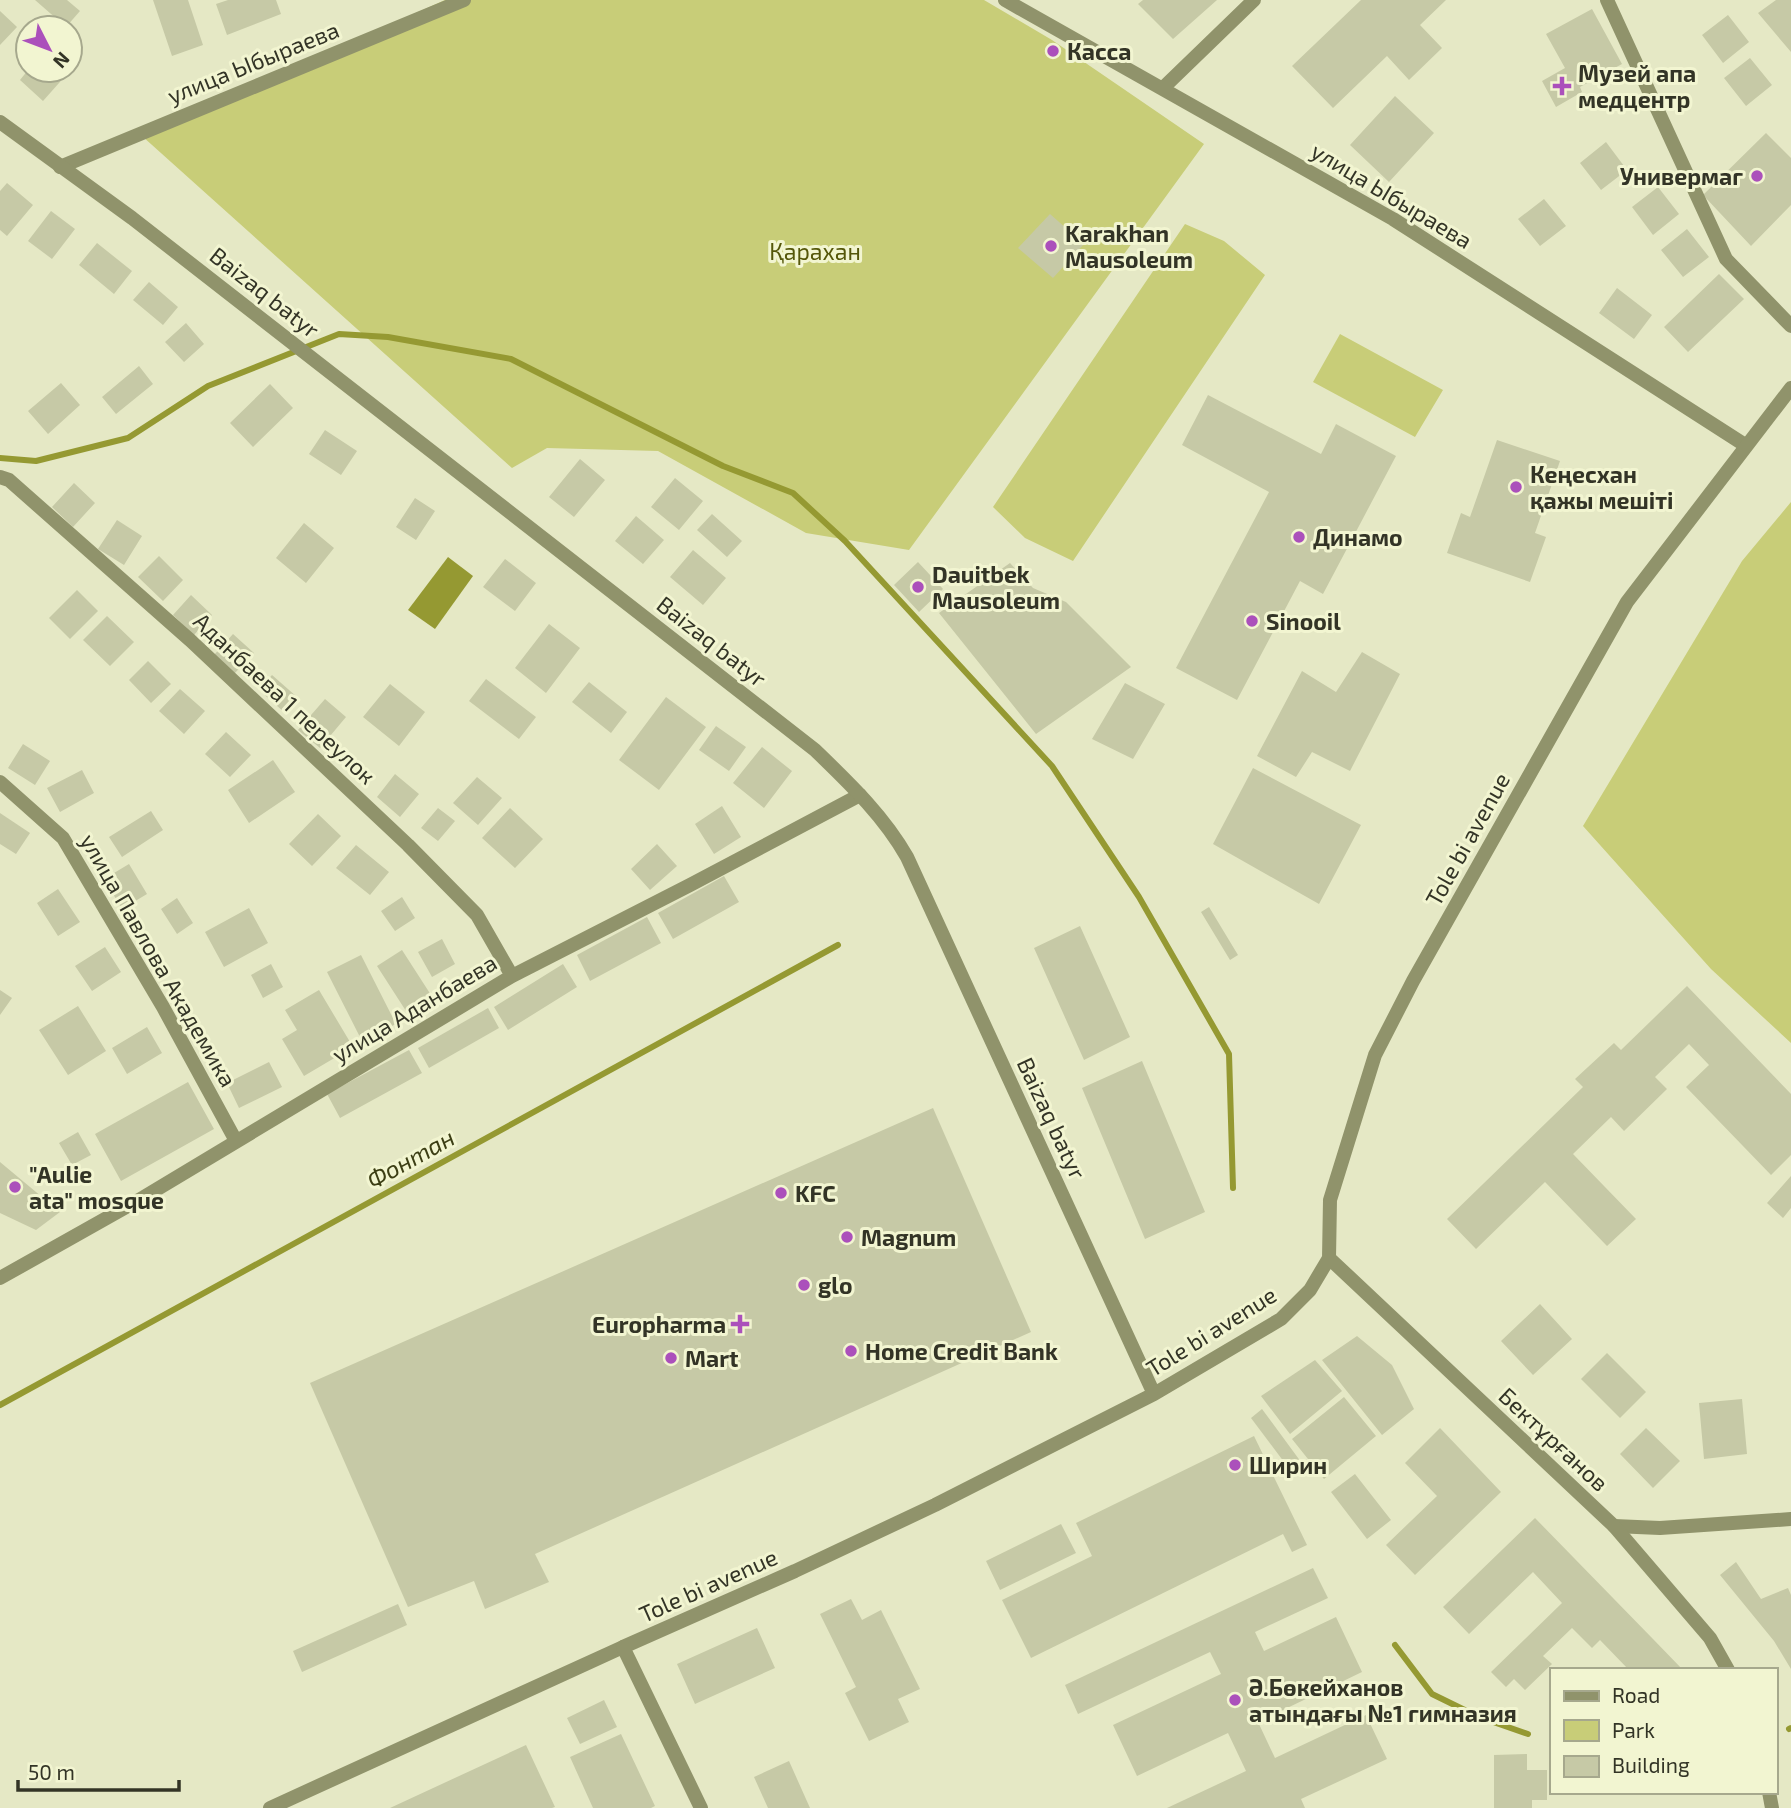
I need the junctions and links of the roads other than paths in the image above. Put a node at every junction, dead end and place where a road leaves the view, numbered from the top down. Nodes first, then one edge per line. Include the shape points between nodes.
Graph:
1 (464, 0) edge
2 (1005, 0) edge
3 (1254, 0) edge
4 (1607, 0) edge
5 (1163, 88) junction
6 (0, 122) edge
7 (60, 167) junction
8 (1791, 326) edge
9 (1791, 388) edge
10 (1745, 445) junction
11 (0, 477) edge
12 (0, 782) edge
13 (860, 795) junction
14 (512, 976) junction
15 (236, 1141) junction
16 (1329, 1258) junction
17 (0, 1278) edge
18 (1154, 1394) junction
19 (1791, 1520) edge
20 (1614, 1526) junction
21 (624, 1647) junction
22 (1727, 1668) edge
23 (270, 1808) edge
24 (701, 1808) edge

1 - 7 street, улица Ыбыраева
2 - 5 street, улица Ыбыраева
3 - 5 street
4 - 8 street via 1726,259
5 - 10 street, улица Ыбыраева via 1393,219
6 - 7 street, Baizaq batyr
7 - 13 street, Baizaq batyr via 132,218 815,750
9 - 10 street, Tole bi avenue
10 - 16 street, Tole bi avenue via 1627,602 1375,1055 1330,1200
11 - 14 street, Аданбаева 1 переулок via 9,480 190,640 408,845 477,915
12 - 15 street, улица Павлова Академика via 63,838
13 - 14 street, улица Аданбаева
13 - 18 street, Baizaq batyr via 892,831 907,857
14 - 15 street, улица Аданбаева
15 - 17 street, улица Аданбаева
16 - 18 street, Tole bi avenue via 1310,1290 1281,1320
16 - 20 street, Бектұрғанов
18 - 21 street, Tole bi avenue via 923,1510
19 - 20 street via 1660,1528
20 - 22 street, Бектұрғанов via 1710,1638
21 - 23 street, Tole bi avenue
21 - 24 street

